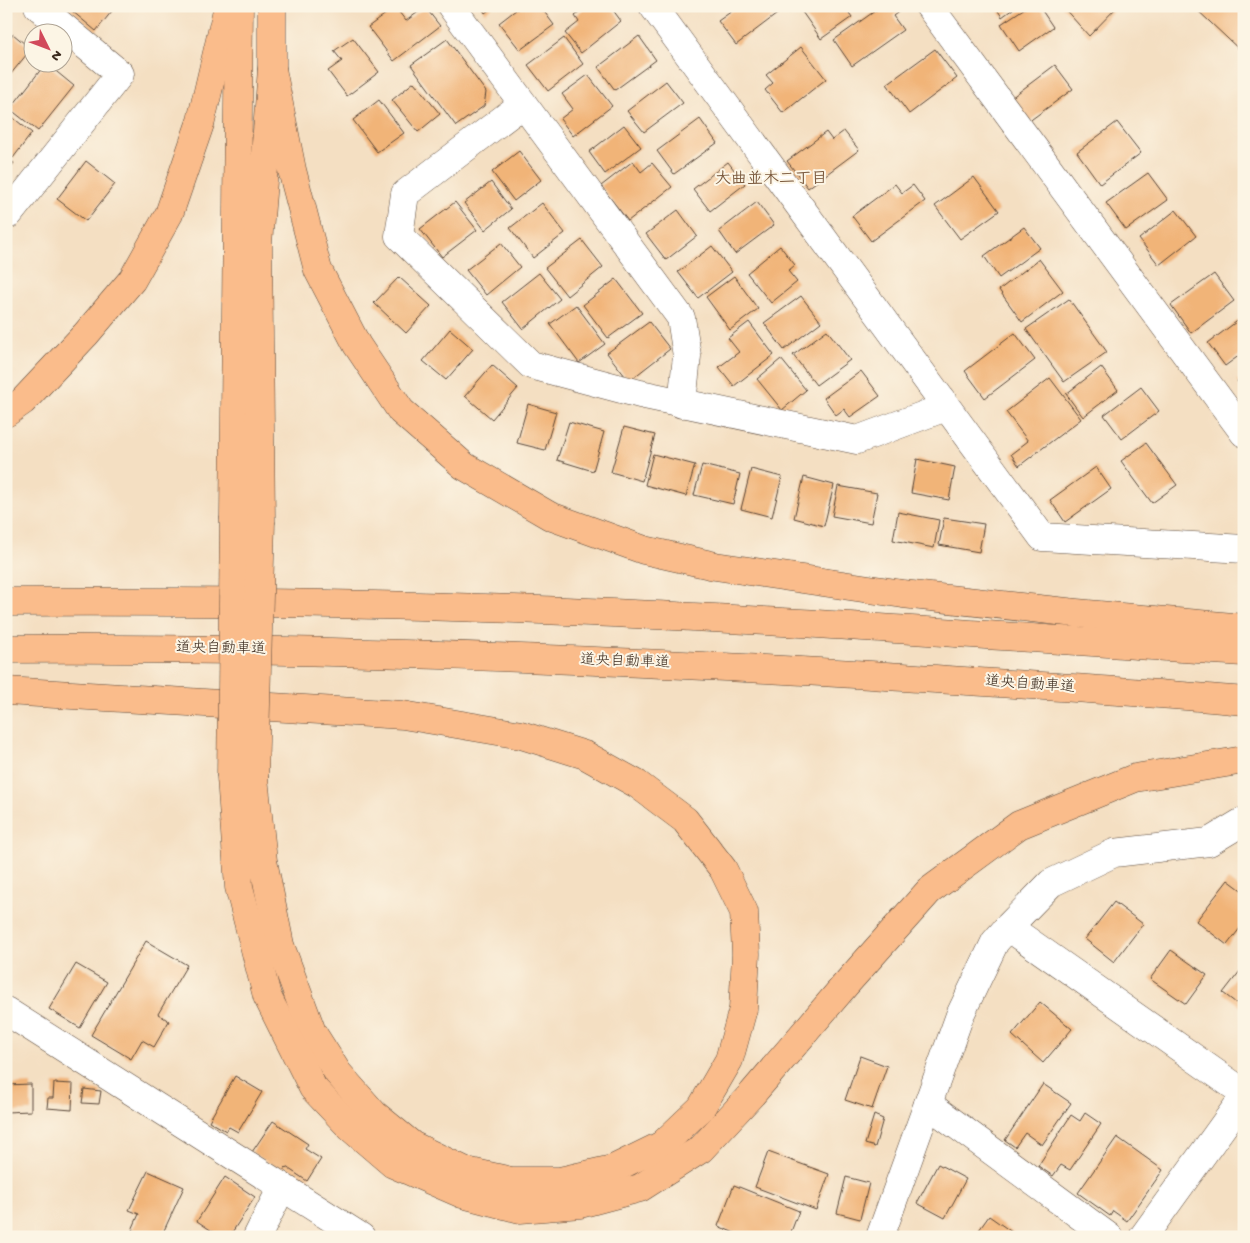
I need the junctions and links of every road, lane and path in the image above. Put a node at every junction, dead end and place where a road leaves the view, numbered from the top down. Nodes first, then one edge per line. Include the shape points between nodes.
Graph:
1 (38, 6) edge
2 (228, 6) edge
3 (239, 6) edge
4 (272, 6) edge
5 (451, 6) edge
6 (653, 6) edge
7 (929, 6) edge
8 (272, 69) junction
9 (523, 104) junction
10 (6, 212) edge
11 (682, 404) junction
12 (946, 407) junction
13 (6, 413) edge
14 (1244, 433) edge
15 (1244, 549) edge
16 (6, 602) edge
17 (1244, 628) edge
18 (6, 649) edge
19 (1244, 652) edge
20 (6, 690) edge
21 (1244, 701) edge
22 (1244, 760) edge
23 (243, 778) junction
24 (1244, 821) edge
25 (1008, 927) junction
26 (6, 1011) edge
27 (1244, 1095) edge
28 (928, 1104) junction
29 (282, 1187) junction
30 (257, 1237) edge
31 (361, 1237) edge
32 (880, 1237) edge
33 (1108, 1237) edge
34 (1143, 1237) edge

1 - 10 street via 120,74 9,214
2 - 13 highway via 201,121 169,214 132,280 23,401
3 - 23 highway, bridge via 234,518
4 - 8 highway
5 - 9 street
6 - 12 street
7 - 14 street
8 - 17 highway via 292,170 318,270 357,345 401,411 464,466 541,511 644,550 715,566 903,594
8 - 23 highway, bridge via 258,243 261,521
9 - 11 street via 681,318 687,356
9 - 11 street via 405,194 399,236 531,365
11 - 12 street via 857,440
12 - 15 street via 1042,537
16 - 19 highway via 184,601 567,611
18 - 21 highway, 道央自動車道 via 163,648 724,666 1148,692
20 - 23 highway via 403,715 521,735 585,755 636,784 685,820 723,869 744,912 743,1009 729,1060 701,1108 662,1145 613,1169 560,1181 511,1181 466,1171 412,1145 374,1114 338,1073 312,1032 280,945
22 - 23 highway via 1136,778 1019,825 929,892 701,1149 640,1188 580,1204 520,1209 462,1194 393,1164 351,1128 313,1088 267,996 239,887
24 - 25 street via 1209,842 1114,854 1050,883
25 - 27 street
25 - 28 street via 995,942 960,1015
26 - 29 street
27 - 34 street
28 - 32 street
28 - 33 street
29 - 30 street
29 - 31 street

